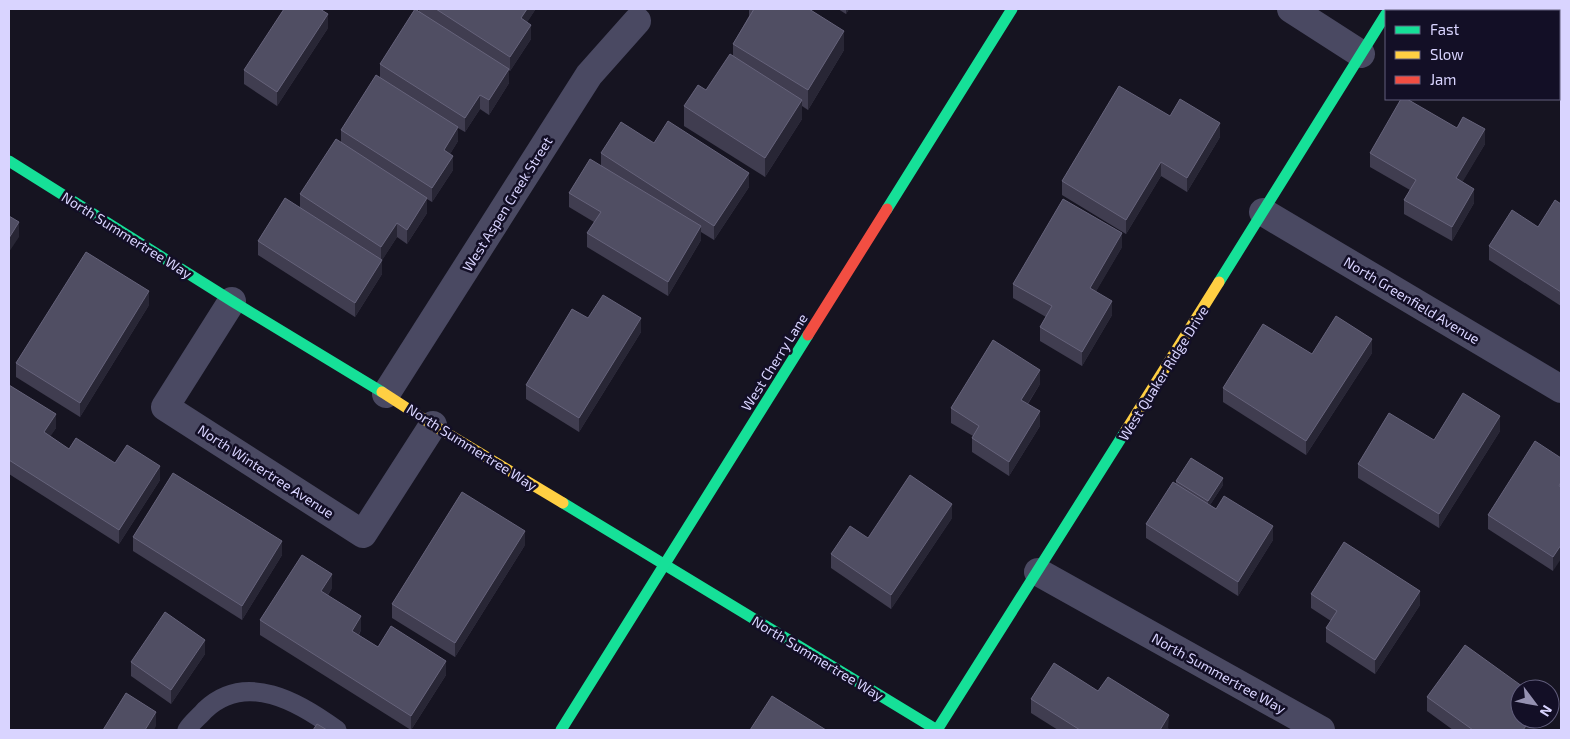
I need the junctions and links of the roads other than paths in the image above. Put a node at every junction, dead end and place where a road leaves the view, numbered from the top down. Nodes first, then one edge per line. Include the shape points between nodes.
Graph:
1 (1012, 9) edge
2 (1291, 9) edge
3 (636, 15) edge
4 (1385, 16) edge
5 (1361, 54) junction
6 (9, 162) edge
7 (1263, 212) junction
8 (232, 301) junction
9 (1561, 389) edge
10 (386, 394) junction
11 (433, 425) junction
12 (666, 565) junction
13 (1038, 572) junction
14 (187, 730) edge
15 (337, 730) edge
16 (561, 730) edge
17 (937, 730) edge
18 (1321, 730) edge

1 - 12 street, West Cherry Lane
2 - 5 street
3 - 10 street, West Aspen Creek Street via 589,75
4 - 5 street, West Quaker Ridge Drive
5 - 7 street, West Quaker Ridge Drive
6 - 8 street, North Summertree Way
7 - 9 street, North Greenfield Avenue
7 - 13 street, West Quaker Ridge Drive
8 - 10 street, North Summertree Way
8 - 11 street, North Wintertree Avenue via 164,406 363,534
10 - 11 street, North Summertree Way
11 - 12 street, North Summertree Way
12 - 16 street, West Cherry Lane
12 - 17 street, North Summertree Way
13 - 17 street, West Quaker Ridge Drive
13 - 18 street, North Summertree Way
14 - 15 lane via 214,702 243,691 275,694

